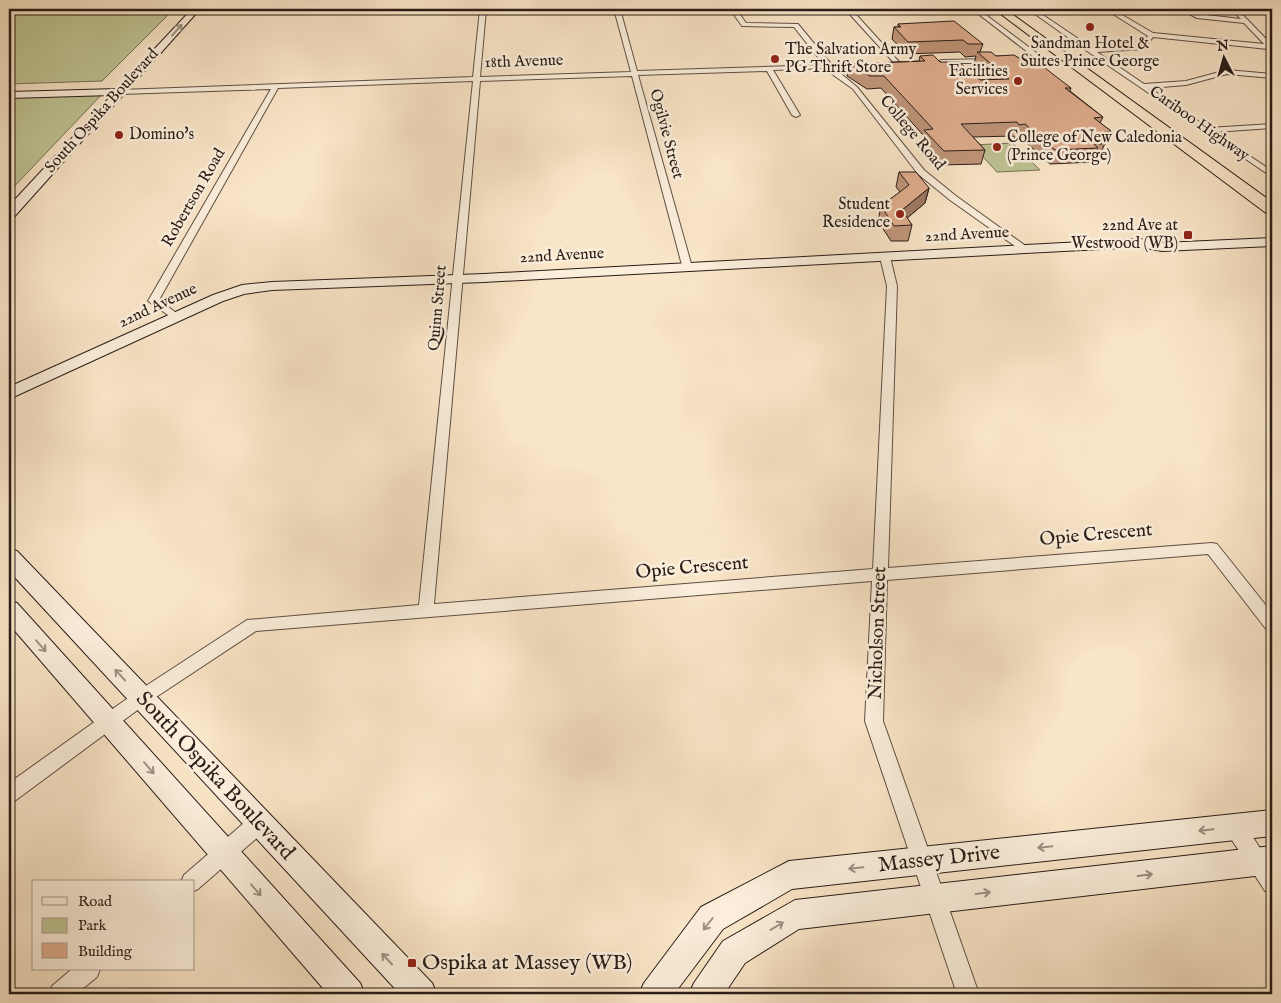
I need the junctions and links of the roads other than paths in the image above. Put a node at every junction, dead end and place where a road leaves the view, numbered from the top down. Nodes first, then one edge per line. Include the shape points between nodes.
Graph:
1 (184, 9) edge
2 (196, 9) edge
3 (483, 9) edge
4 (617, 9) edge
5 (733, 9) edge
6 (848, 9) edge
7 (975, 9) edge
8 (999, 9) edge
9 (1008, 9) edge
10 (1031, 9) edge
11 (1108, 9) edge
12 (1183, 9) edge
13 (1234, 9) edge
14 (1246, 22) junction
15 (1150, 34) junction
16 (1047, 44) junction
17 (1272, 48) edge
18 (1076, 56) junction
19 (1040, 58) junction
20 (136, 60) dead end
21 (997, 60) edge
22 (1006, 60) edge
23 (935, 63) edge
24 (888, 64) edge
25 (898, 64) junction
26 (908, 64) edge
27 (879, 65) edge
28 (830, 66) junction
29 (769, 69) junction
30 (634, 73) junction
31 (1272, 76) edge
32 (476, 79) junction
33 (118, 86) junction
34 (276, 86) junction
35 (1142, 86) junction
36 (105, 92) junction
37 (9, 95) edge
38 (796, 115) dead end
39 (78, 121) dead end
40 (1272, 126) edge
41 (1206, 130) junction
42 (1272, 175) edge
43 (1272, 197) edge
44 (1272, 210) edge
45 (9, 214) edge
46 (1272, 232) edge
47 (1272, 242) edge
48 (1140, 243) junction
49 (1024, 249) junction
50 (885, 257) junction
51 (687, 267) junction
52 (456, 279) junction
53 (175, 317) junction
54 (9, 394) edge
55 (9, 557) edge
56 (880, 574) junction
57 (426, 611) junction
58 (12, 618) edge
59 (1272, 624) edge
60 (141, 698) junction
61 (109, 722) junction
62 (9, 794) edge
63 (259, 823) junction
64 (1272, 823) edge
65 (1235, 827) junction
66 (224, 853) junction
67 (922, 861) junction
68 (1268, 869) edge
69 (193, 880) edge
70 (935, 899) junction
71 (88, 970) edge
72 (60, 994) edge
73 (348, 994) edge
74 (420, 994) edge
75 (655, 994) edge
76 (705, 994) edge
77 (968, 994) edge

1 - 20 street, South Ospika Boulevard
33 -> 2 street, South Ospika Boulevard
3 - 32 street, Quinn Street
4 - 30 street, Ogilvie Street
5 - 28 street via 744,25 796,25
6 - 25 street
7 - 19 street
8 - 16 highway, Cariboo Highway
9 - 18 highway, Cariboo Highway
10 - 18 street
11 - 15 street
12 - 14 street via 1197,16
13 - 14 street
14 - 17 street
15 - 17 street
15 - 18 street via 1141,48
16 - 18 highway, Cariboo Highway
16 - 19 highway via 1049,51
18 - 19 highway
18 - 19 highway via 1060,62
18 - 35 street
18 - 43 highway, Cariboo Highway
18 - 44 highway, Cariboo Highway
19 - 22 street
21 - 23 street
24 - 25 street
25 - 26 street
27 - 28 street, 18th Avenue
28 - 29 street, 18th Avenue
28 - 49 street, College Road via 834,74 856,88 921,172
29 - 30 street, 18th Avenue
29 - 38 street
30 - 32 street, 18th Avenue
30 - 51 street, Ogilvie Street
31 - 35 street via 1227,72 1186,83
32 - 34 street, 18th Avenue
32 - 52 street, Quinn Street
33 - 34 street, 18th Avenue
33 - 36 street, 18th Avenue
33 - 45 street, South Ospika Boulevard
34 - 53 street, Robertson Road via 153,301
35 - 41 street
36 - 37 street, 18th Avenue
36 - 39 street, South Ospika Boulevard
40 - 41 street
41 - 42 street
46 - 48 street, 22nd Avenue via 1155,239
47 - 48 street, 22nd Avenue via 1162,247
48 - 49 street, 22nd Avenue
49 - 50 street, 22nd Avenue
50 - 51 street, 22nd Avenue
50 - 56 street, Nicholson Street via 892,286
51 - 52 street, 22nd Avenue
52 - 53 street, 22nd Avenue via 242,290
52 - 57 street, Quinn Street
53 - 54 street, 22nd Avenue
60 -> 55 street, South Ospika Boulevard
56 - 57 street, Opie Crescent
56 - 59 street, Opie Crescent via 1212,548
56 - 67 street, Nicholson Street via 874,721
57 - 60 street, Opie Crescent via 253,625
58 -> 61 street, South Ospika Boulevard
60 - 61 street, Opie Crescent
60 - 63 street, South Ospika Boulevard
61 - 62 street, Opie Crescent
61 -> 66 street, South Ospika Boulevard
63 - 66 street
74 -> 63 street, South Ospika Boulevard
64 - 65 street, Massey Drive
65 -> 67 street, Massey Drive
65 - 68 street
66 - 69 street
66 -> 73 street, South Ospika Boulevard
67 - 70 street, Nicholson Street
67 -> 75 street, Massey Drive via 789,875 712,918
70 -> 68 street, Massey Drive
76 -> 70 street, Massey Drive via 734,952 795,915
70 - 77 street, Nicholson Street
71 - 72 street

